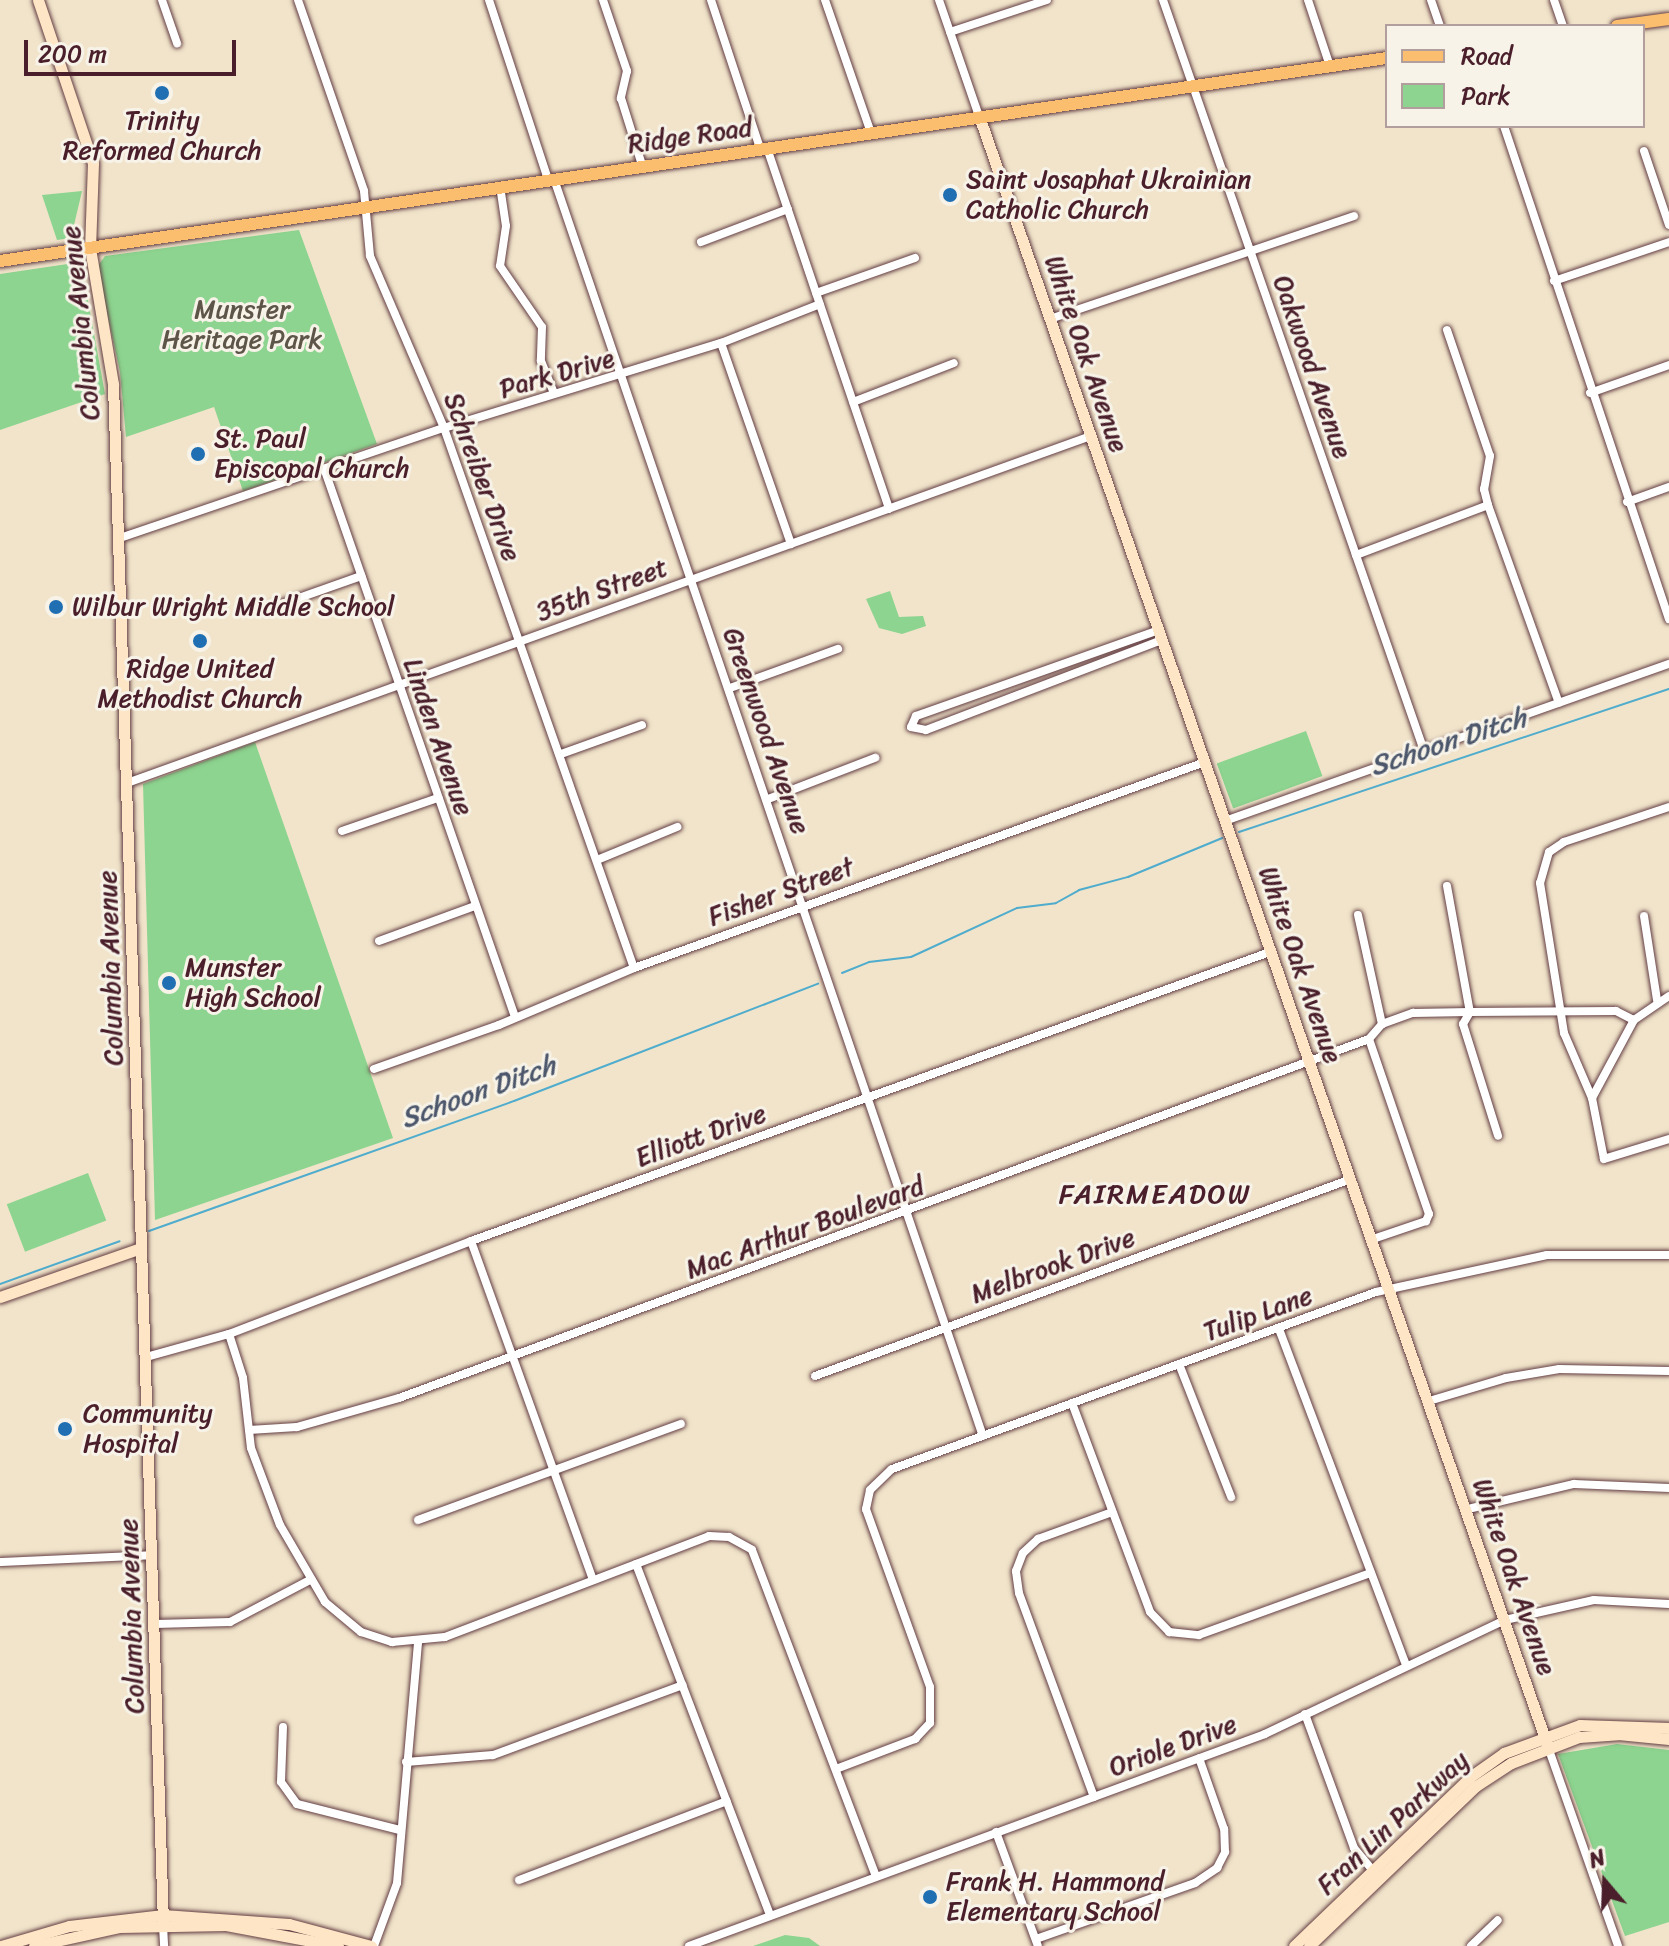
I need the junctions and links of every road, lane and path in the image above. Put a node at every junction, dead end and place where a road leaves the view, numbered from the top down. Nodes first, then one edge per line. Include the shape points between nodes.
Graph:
1 (38, 0) edge
2 (162, 0) edge
3 (298, 0) edge
4 (489, 0) edge
5 (603, 0) edge
6 (711, 0) edge
7 (825, 0) edge
8 (939, 0) edge
9 (1047, 0) edge
10 (1163, 0) edge
11 (1308, 0) edge
12 (1431, 0) edge
13 (1554, 0) edge
14 (1669, 19) edge
15 (1439, 24) edge
16 (1562, 24) edge
17 (1632, 24) edge
18 (950, 32) junction
19 (177, 43) dead end
20 (1385, 58) edge
21 (1330, 66) junction
22 (1191, 85) junction
23 (979, 116) junction
24 (1505, 128) edge
25 (871, 133) junction
26 (763, 147) junction
27 (1644, 151) dead end
28 (642, 165) junction
29 (551, 178) junction
30 (500, 186) junction
31 (368, 207) junction
32 (788, 209) junction
33 (1354, 216) dead end
34 (1669, 225) edge
35 (701, 242) dead end
36 (1669, 242) edge
37 (90, 248) junction
38 (1251, 251) junction
39 (1, 256) edge
40 (915, 258) dead end
41 (1554, 281) junction
42 (816, 293) junction
43 (820, 304) junction
44 (1050, 319) junction
45 (1447, 330) dead end
46 (721, 343) junction
47 (954, 363) dead end
48 (1669, 365) edge
49 (623, 376) junction
50 (1590, 393) junction
51 (554, 394) junction
52 (853, 402) junction
53 (444, 428) junction
54 (1091, 436) junction
55 (325, 471) junction
56 (1669, 487) edge
57 (1627, 502) junction
58 (1488, 505) junction
59 (889, 509) junction
60 (120, 538) junction
61 (791, 544) junction
62 (1356, 555) junction
63 (361, 576) junction
64 (693, 578) junction
65 (1667, 608) edge
66 (268, 609) dead end
67 (1669, 619) edge
68 (1161, 635) junction
69 (520, 640) junction
70 (838, 649) dead end
71 (1669, 664) edge
72 (399, 684) junction
73 (730, 688) junction
74 (1559, 703) junction
75 (642, 725) dead end
76 (1423, 748) junction
77 (561, 754) junction
78 (875, 758) dead end
79 (1205, 762) junction
80 (127, 783) junction
81 (438, 798) junction
82 (768, 799) junction
83 (1669, 807) edge
84 (1225, 821) junction
85 (677, 827) dead end
86 (342, 831) dead end
87 (597, 860) junction
88 (1447, 886) dead end
89 (475, 906) junction
90 (805, 907) junction
91 (1358, 915) dead end
92 (1644, 916) dead end
93 (379, 941) dead end
94 (1270, 952) junction
95 (634, 968) junction
96 (1669, 996) edge
97 (1657, 1000) junction
98 (1470, 1012) junction
99 (1561, 1014) junction
100 (515, 1017) junction
101 (1634, 1020) junction
102 (1382, 1024) junction
103 (1369, 1039) junction
104 (1312, 1063) junction
105 (374, 1069) dead end
106 (865, 1098) junction
107 (1592, 1098) junction
108 (1498, 1136) dead end
109 (1669, 1139) edge
110 (1351, 1179) junction
111 (905, 1214) junction
112 (1373, 1239) junction
113 (471, 1241) junction
114 (141, 1248) junction
115 (1669, 1255) edge
116 (1390, 1291) junction
117 (0, 1297) edge
118 (944, 1327) junction
119 (1279, 1329) junction
120 (229, 1334) junction
121 (512, 1356) junction
122 (146, 1357) junction
123 (1179, 1364) junction
124 (1669, 1371) edge
125 (815, 1376) dead end
126 (1429, 1401) junction
127 (1072, 1403) junction
128 (681, 1424) dead end
129 (249, 1430) junction
130 (983, 1436) junction
131 (553, 1471) junction
132 (1669, 1488) edge
133 (1231, 1497) dead end
134 (1468, 1509) junction
135 (1112, 1512) junction
136 (418, 1520) dead end
137 (152, 1555) junction
138 (0, 1562) edge
139 (636, 1564) junction
140 (1370, 1573) junction
141 (310, 1580) junction
142 (593, 1580) junction
143 (1669, 1604) edge
144 (1505, 1620) junction
145 (155, 1624) junction
146 (418, 1642) junction
147 (1405, 1663) junction
148 (683, 1685) junction
149 (1305, 1714) junction
150 (283, 1727) dead end
151 (1669, 1728) edge
152 (1669, 1739) edge
153 (1546, 1741) junction
154 (1199, 1758) junction
155 (406, 1762) junction
156 (836, 1769) junction
157 (1094, 1797) junction
158 (727, 1801) junction
159 (400, 1830) junction
160 (996, 1832) junction
161 (1376, 1874) junction
162 (876, 1876) junction
163 (519, 1880) dead end
164 (770, 1915) junction
165 (163, 1920) junction
166 (1498, 1920) dead end
167 (1037, 1943) edge
168 (1, 1946) edge
169 (34, 1946) edge
170 (164, 1946) edge
171 (338, 1946) edge
172 (373, 1946) edge
173 (689, 1946) edge
174 (1294, 1946) edge
175 (1309, 1946) edge
176 (1471, 1946) edge
177 (1618, 1946) edge

1 - 37 street, Columbia Avenue via 93,163
2 - 19 street
3 - 31 street, Schreiber Drive
4 - 29 street, Greenwood Avenue
5 - 28 street via 627,71 621,98
6 - 26 street
7 - 25 street
8 - 18 street, White Oak Avenue
9 - 18 street
10 - 22 street, Oakwood Avenue
11 - 21 street
12 - 15 street
13 - 16 street
14 - 17 main road
18 - 23 street, White Oak Avenue
20 - 21 main road, Ridge Road
21 - 22 main road, Ridge Road
22 - 23 main road, Ridge Road
22 - 38 street, Oakwood Avenue
23 - 25 main road, Ridge Road
23 - 44 street, White Oak Avenue
24 - 41 street
25 - 26 main road, Ridge Road
26 - 28 main road, Ridge Road
26 - 32 street
27 - 34 street
28 - 29 main road, Ridge Road
29 - 30 main road, Ridge Road
29 - 49 street, Greenwood Avenue
30 - 31 main road, Ridge Road
30 - 51 street via 506,226 500,266 542,327 541,361
31 - 37 main road, Ridge Road
31 - 53 street, Schreiber Drive via 370,256
32 - 35 street
32 - 42 street
33 - 38 street
36 - 41 street
37 - 39 main road, Ridge Road
37 - 60 street, Columbia Avenue via 113,384
38 - 44 street
38 - 62 street, Oakwood Avenue
40 - 42 street
41 - 50 street
42 - 43 street
43 - 46 street, Park Drive
43 - 52 street
44 - 54 street, White Oak Avenue
45 - 58 street via 1490,456 1484,489
46 - 49 street, Park Drive
46 - 61 street
47 - 52 street
48 - 50 street
49 - 51 street, Park Drive
49 - 64 street, Greenwood Avenue
50 - 57 street
51 - 53 street, Park Drive
52 - 59 street
53 - 55 street, Park Drive
53 - 69 street, Schreiber Drive
54 - 59 street, 35th Street
54 - 68 street, White Oak Avenue
55 - 60 street, Park Drive
55 - 63 street, Linden Avenue
56 - 57 street
57 - 65 street
58 - 62 street
58 - 74 street
59 - 61 street, 35th Street
60 - 80 street, Columbia Avenue
61 - 64 street, 35th Street
62 - 76 street, Oakwood Avenue
63 - 66 street
63 - 72 street, Linden Avenue
64 - 69 street, 35th Street
64 - 73 street, Greenwood Avenue
65 - 67 street
68 - 68 street via 916,716 911,727 926,730
68 - 79 street, White Oak Avenue
69 - 72 street, 35th Street
69 - 77 street, Schreiber Drive
70 - 73 street
71 - 74 street
72 - 80 street, 35th Street
72 - 81 street, Linden Avenue
73 - 82 street, Greenwood Avenue
74 - 76 street
75 - 77 street
76 - 84 street
77 - 87 street, Schreiber Drive
78 - 82 street
79 - 84 street, White Oak Avenue
79 - 90 street, Fisher Street
80 - 114 street, Columbia Avenue
81 - 86 street
81 - 89 street, Linden Avenue
82 - 90 street, Greenwood Avenue
83 - 99 street via 1584,834 1549,852 1540,883
84 - 94 street, White Oak Avenue
85 - 87 street
87 - 95 street, Schreiber Drive
88 - 98 street
89 - 93 street
89 - 100 street, Linden Avenue
90 - 95 street, Fisher Street
90 - 106 street, Greenwood Avenue
91 - 102 street
92 - 97 street
94 - 104 street, White Oak Avenue
94 - 106 street, Elliott Drive
95 - 100 street, Fisher Street
96 - 97 street
97 - 101 street
98 - 99 street
98 - 102 street via 1413,1013
98 - 108 street via 1463,1024
99 - 101 street via 1616,1011
99 - 107 street via 1577,1072
100 - 105 street, Fisher Street
101 - 107 street
102 - 103 street
103 - 104 street, Mac Arthur Boulevard
103 - 112 street via 1429,1214 1426,1221
104 - 110 street, White Oak Avenue
104 - 111 street, Mac Arthur Boulevard
106 - 111 street, Greenwood Avenue
106 - 113 street, Elliott Drive
107 - 109 street via 1604,1159
110 - 112 street, White Oak Avenue
110 - 118 street, Melbrook Drive
111 - 118 street, Greenwood Avenue
111 - 121 street, Mac Arthur Boulevard
112 - 116 street, White Oak Avenue
113 - 120 street, Elliott Drive
113 - 121 street
114 - 117 street
114 - 122 street, Columbia Avenue
115 - 116 street, Tulip Lane via 1547,1255 1491,1263
116 - 119 street, Tulip Lane
116 - 126 street, White Oak Avenue
118 - 125 street, Melbrook Drive
118 - 130 street, Greenwood Avenue
119 - 123 street, Tulip Lane
119 - 140 street
120 - 122 street, Elliott Drive
120 - 129 street via 243,1378
121 - 129 street, Mac Arthur Boulevard via 350,1415 297,1427
121 - 131 street
122 - 137 street, Columbia Avenue
123 - 127 street, Tulip Lane
123 - 133 street
124 - 126 street via 1559,1369
126 - 134 street, White Oak Avenue
127 - 130 street, Tulip Lane
127 - 135 street
128 - 131 street
129 - 141 street via 269,1498
130 - 156 street, Tulip Lane via 892,1469 877,1480 868,1500 868,1520 930,1687 930,1723 915,1739
131 - 136 street
131 - 142 street
132 - 134 street via 1574,1484
134 - 144 street, White Oak Avenue
135 - 140 street via 1150,1612 1169,1632 1199,1635
135 - 157 street via 1038,1539 1023,1553 1016,1571
137 - 138 street
137 - 145 street, Columbia Avenue
139 - 142 street
139 - 148 street
139 - 156 street via 709,1536 729,1537 752,1550
140 - 147 street
141 - 145 street via 230,1622
141 - 146 street via 325,1602 361,1632
142 - 146 street via 445,1637
143 - 144 street, Oriole Drive via 1594,1600
144 - 147 street, Oriole Drive
144 - 153 street, White Oak Avenue
145 - 165 street, Columbia Avenue
146 - 155 street
147 - 149 street, Oriole Drive
148 - 155 street via 493,1755
148 - 158 street
149 - 154 street, Oriole Drive
149 - 161 street via 1354,1848
150 - 159 street via 281,1782 297,1804
151 - 153 street, Fran Lin Parkway via 1620,1723
152 - 153 street, Fran Lin Parkway via 1618,1734
153 - 161 street, Fran Lin Parkway via 1476,1786
153 - 177 street, White Oak Avenue
154 - 157 street, Oriole Drive
154 - 167 street via 1224,1829 1225,1852 1217,1868 1195,1883
155 - 159 street
156 - 162 street
157 - 160 street, Oriole Drive
158 - 163 street
158 - 164 street
159 - 172 street via 397,1883
160 - 162 street, Oriole Drive
160 - 167 street
161 - 174 street, Fran Lin Parkway
161 - 175 street, Fran Lin Parkway
162 - 164 street, Oriole Drive
164 - 173 street, Oriole Drive
165 - 168 street via 69,1926
165 - 169 street
165 - 170 street, Columbia Avenue
165 - 171 street via 226,1925
165 - 172 street via 289,1924
166 - 176 street

